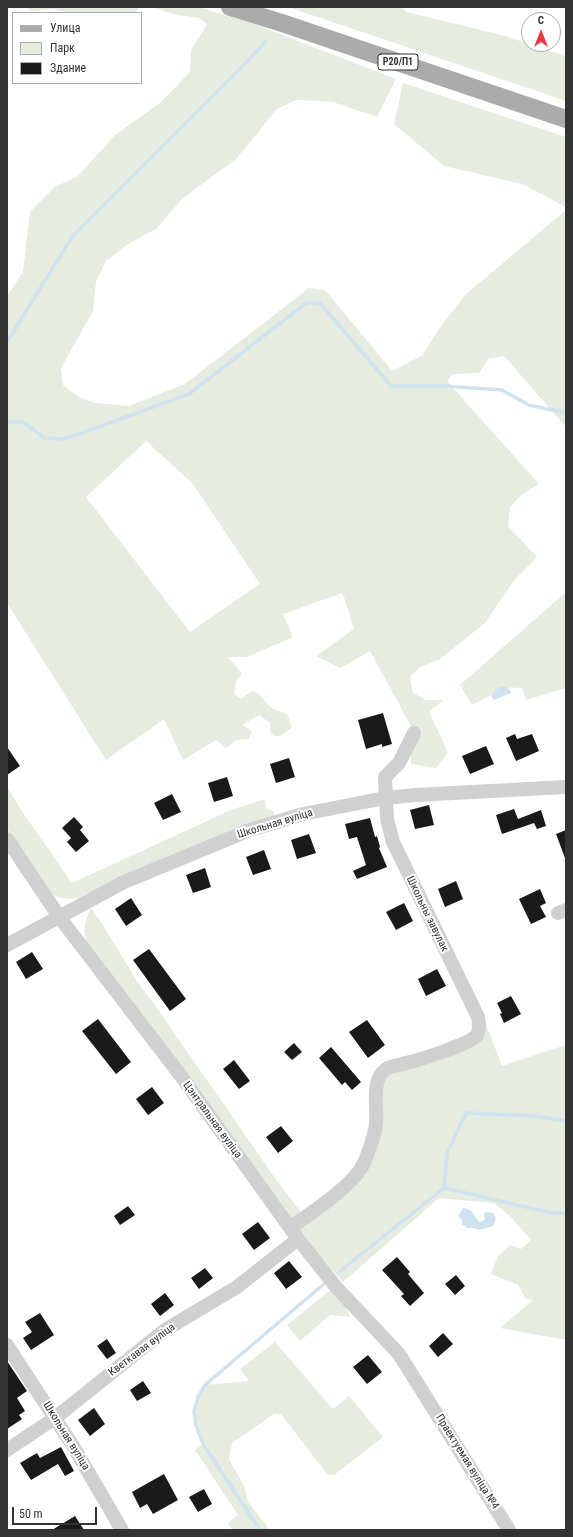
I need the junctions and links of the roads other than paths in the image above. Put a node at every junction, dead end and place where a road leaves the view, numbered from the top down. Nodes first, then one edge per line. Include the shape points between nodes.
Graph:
1 (230, 7) edge
2 (566, 119) edge
3 (414, 733) dead end
4 (566, 787) edge
5 (385, 798) junction
6 (7, 839) edge
7 (60, 918) junction
8 (7, 945) edge
9 (479, 1027) joint
10 (294, 1233) junction
11 (7, 1345) edge
12 (426, 1395) joint
13 (55, 1418) junction
14 (7, 1450) edge
15 (122, 1530) edge
16 (509, 1530) edge

1 - 2 main road, Р20/П1
3 - 5 street, Школьны завулак via 399,763 385,777
4 - 5 street, Школьная вуліца
5 - 7 street, Школьная вуліца via 303,814 250,830 124,882
5 - 9 street, Школьны завулак via 393,842 478,1017
6 - 7 street, Цэнтральная вуліца
7 - 8 street, Школьная вуліца
7 - 10 street, Цэнтральная вуліца via 181,1076
9 - 10 street, Кветкавая вуліца via 477,1036 468,1041 387,1069 378,1077 376,1125 361,1169 350,1183
10 - 12 street, Цэнтральная вуліца via 336,1287 399,1354
10 - 13 street, Кветкавая вуліца via 237,1288 165,1330
11 - 13 street, Школьная вуліца
12 - 16 street, Праектуемая вуліца №4
13 - 14 street, Кветкавая вуліца
13 - 15 street, Школьная вуліца

